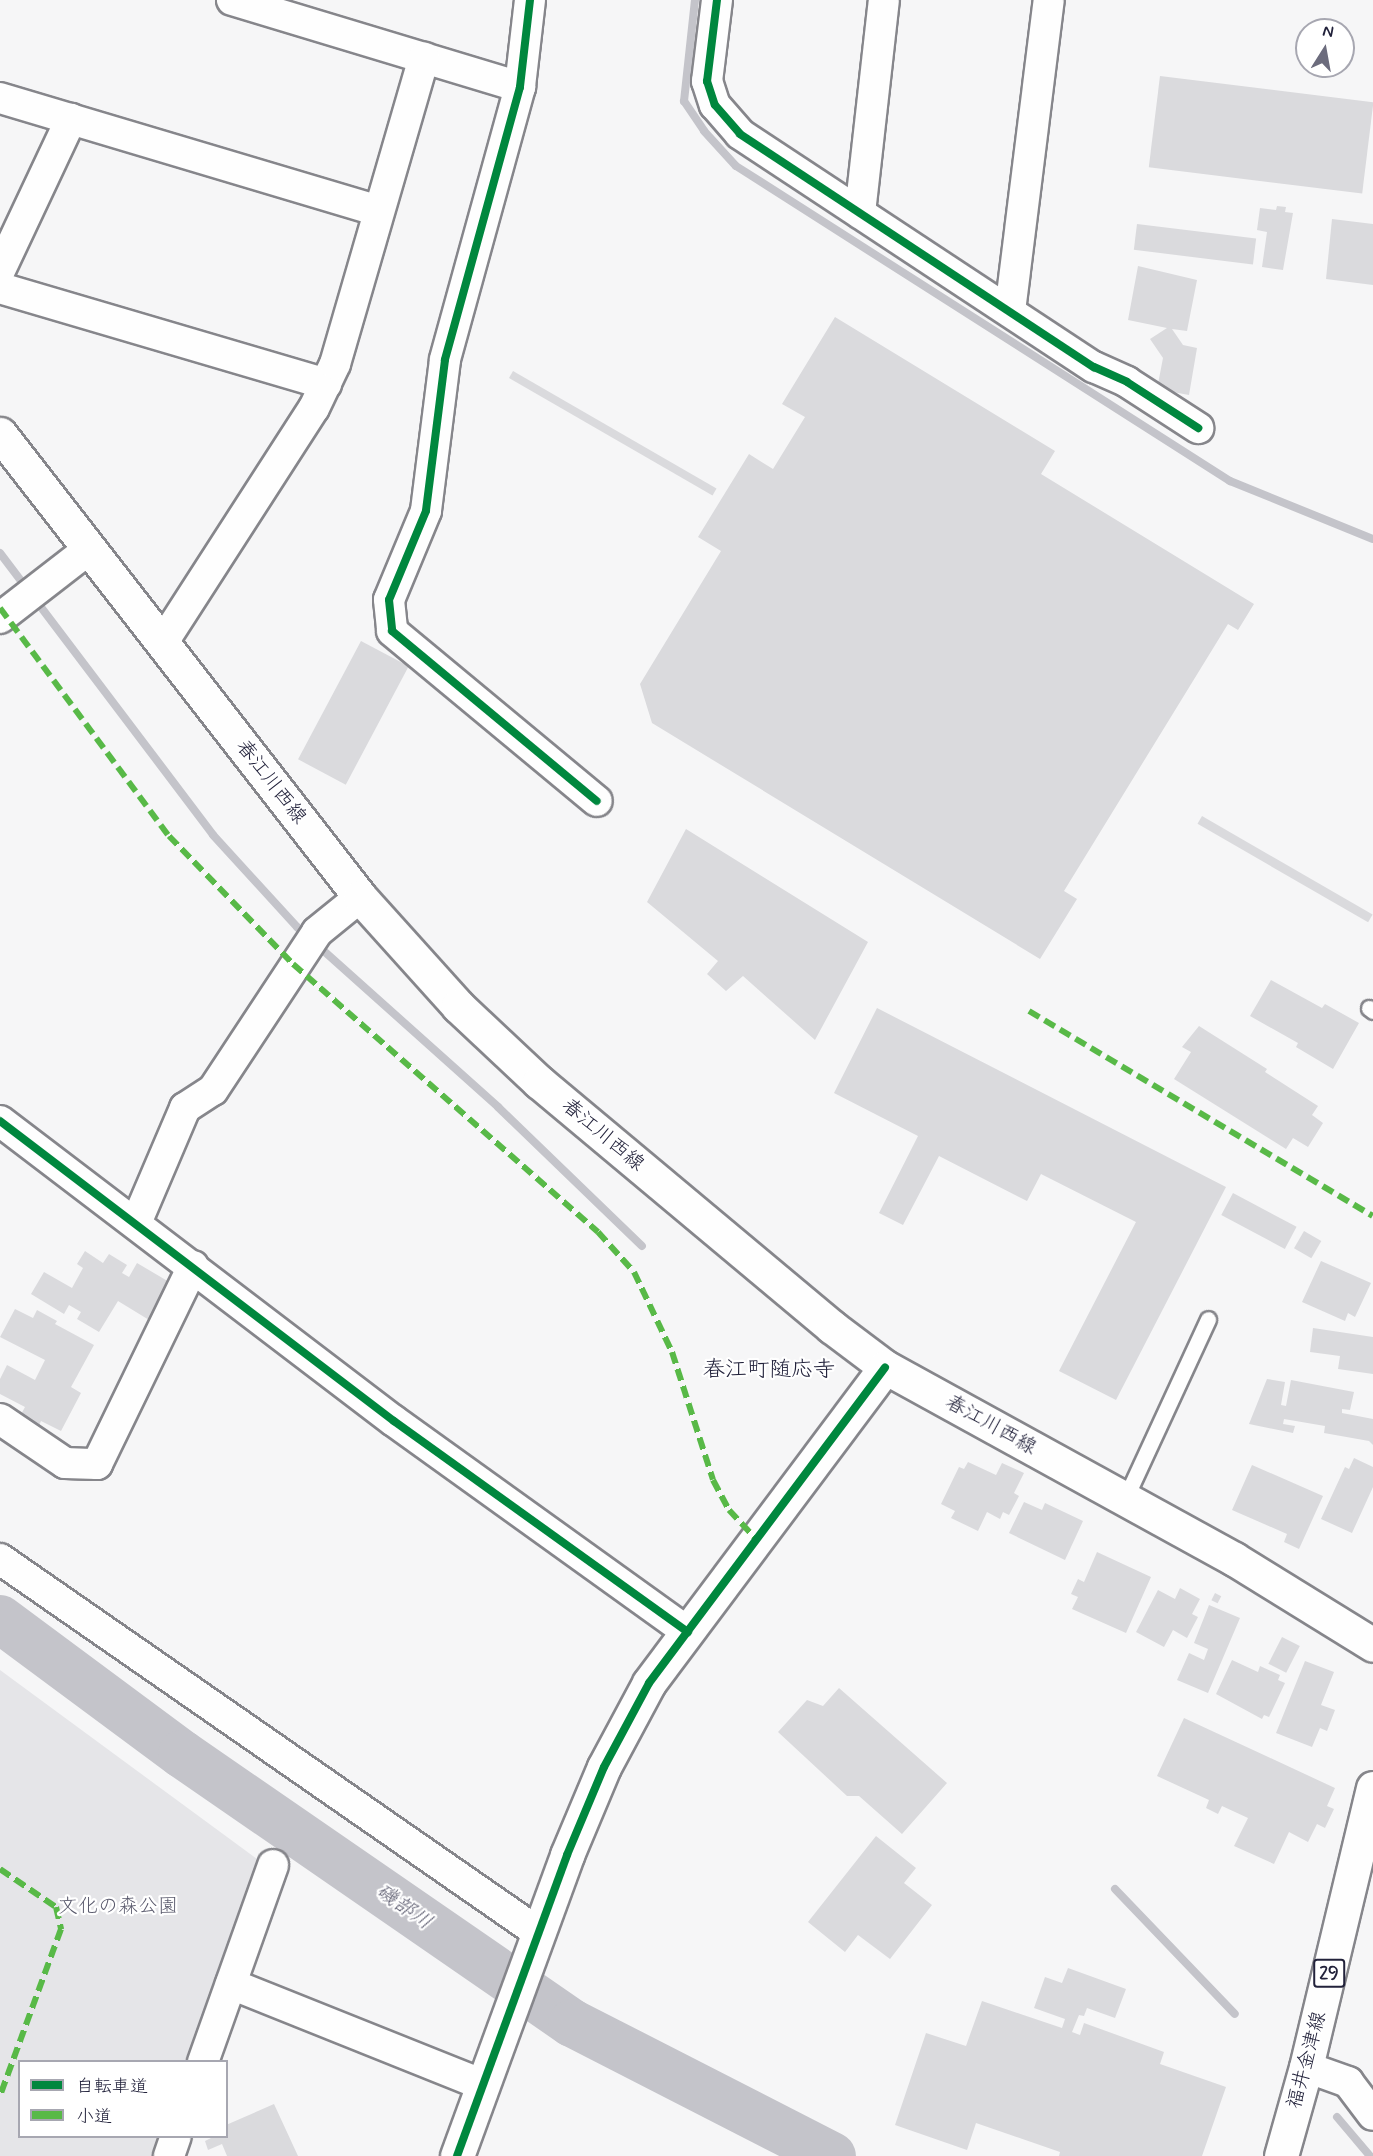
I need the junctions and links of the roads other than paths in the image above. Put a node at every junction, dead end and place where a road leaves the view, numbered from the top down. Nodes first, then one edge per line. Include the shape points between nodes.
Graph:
1 (232, 0) edge
2 (531, 0) edge
3 (717, 0) edge
4 (884, 0) edge
5 (1049, 0) edge
6 (424, 58) junction
7 (520, 87) junction
8 (0, 98) edge
9 (71, 119) junction
10 (379, 211) junction
11 (860, 213) junction
12 (0, 270) edge
13 (0, 288) edge
14 (1010, 311) junction
15 (326, 384) junction
16 (1198, 428) dead end
17 (0, 434) edge
18 (89, 549) junction
19 (6, 612) edge
20 (163, 642) junction
21 (597, 801) dead end
22 (360, 897) junction
23 (0, 1120) edge
24 (136, 1223) junction
25 (193, 1266) junction
26 (1208, 1319) dead end
27 (885, 1367) junction
28 (0, 1419) edge
29 (1125, 1499) junction
30 (0, 1559) edge
31 (688, 1632) junction
32 (1373, 1645) edge
33 (1373, 1788) edge
34 (273, 1865) dead end
35 (539, 1933) junction
36 (231, 1983) junction
37 (203, 2060) edge
38 (1306, 2067) junction
39 (483, 2085) junction
40 (1373, 2115) edge
41 (175, 2138) edge
42 (169, 2156) edge
43 (457, 2156) edge
44 (1281, 2156) edge

1 - 6 street
2 - 7 street
3 - 11 street via 707,81 715,105 740,134
4 - 11 street
5 - 14 street
6 - 7 street
6 - 10 street
7 - 21 street via 445,360 426,511 389,600 392,631
8 - 9 street
9 - 10 street
9 - 12 street
10 - 15 street
11 - 14 street
13 - 15 street
14 - 16 street via 1094,367 1127,382
15 - 20 street
17 - 18 main road, 春江川西線
18 - 19 street
18 - 20 main road, 春江川西線
20 - 22 main road, 春江川西線
22 - 24 street via 317,933 213,1090 185,1108
22 - 27 main road, 春江川西線 via 458,1006 539,1082
23 - 24 street
24 - 25 street
25 - 28 street via 98,1464 65,1463
25 - 31 street via 394,1421
26 - 29 lane
27 - 29 main road, 春江川西線
27 - 31 main road
29 - 32 main road, 春江川西線 via 1234,1558
30 - 35 street
31 - 35 main road via 649,1683 604,1767
33 - 38 main road, 福井金津線 / 29
34 - 36 street
35 - 39 main road
36 - 37 street
36 - 39 street
38 - 40 street via 1348,2082
38 - 44 main road, 福井金津線 / 29
39 - 43 main road
41 - 42 street

